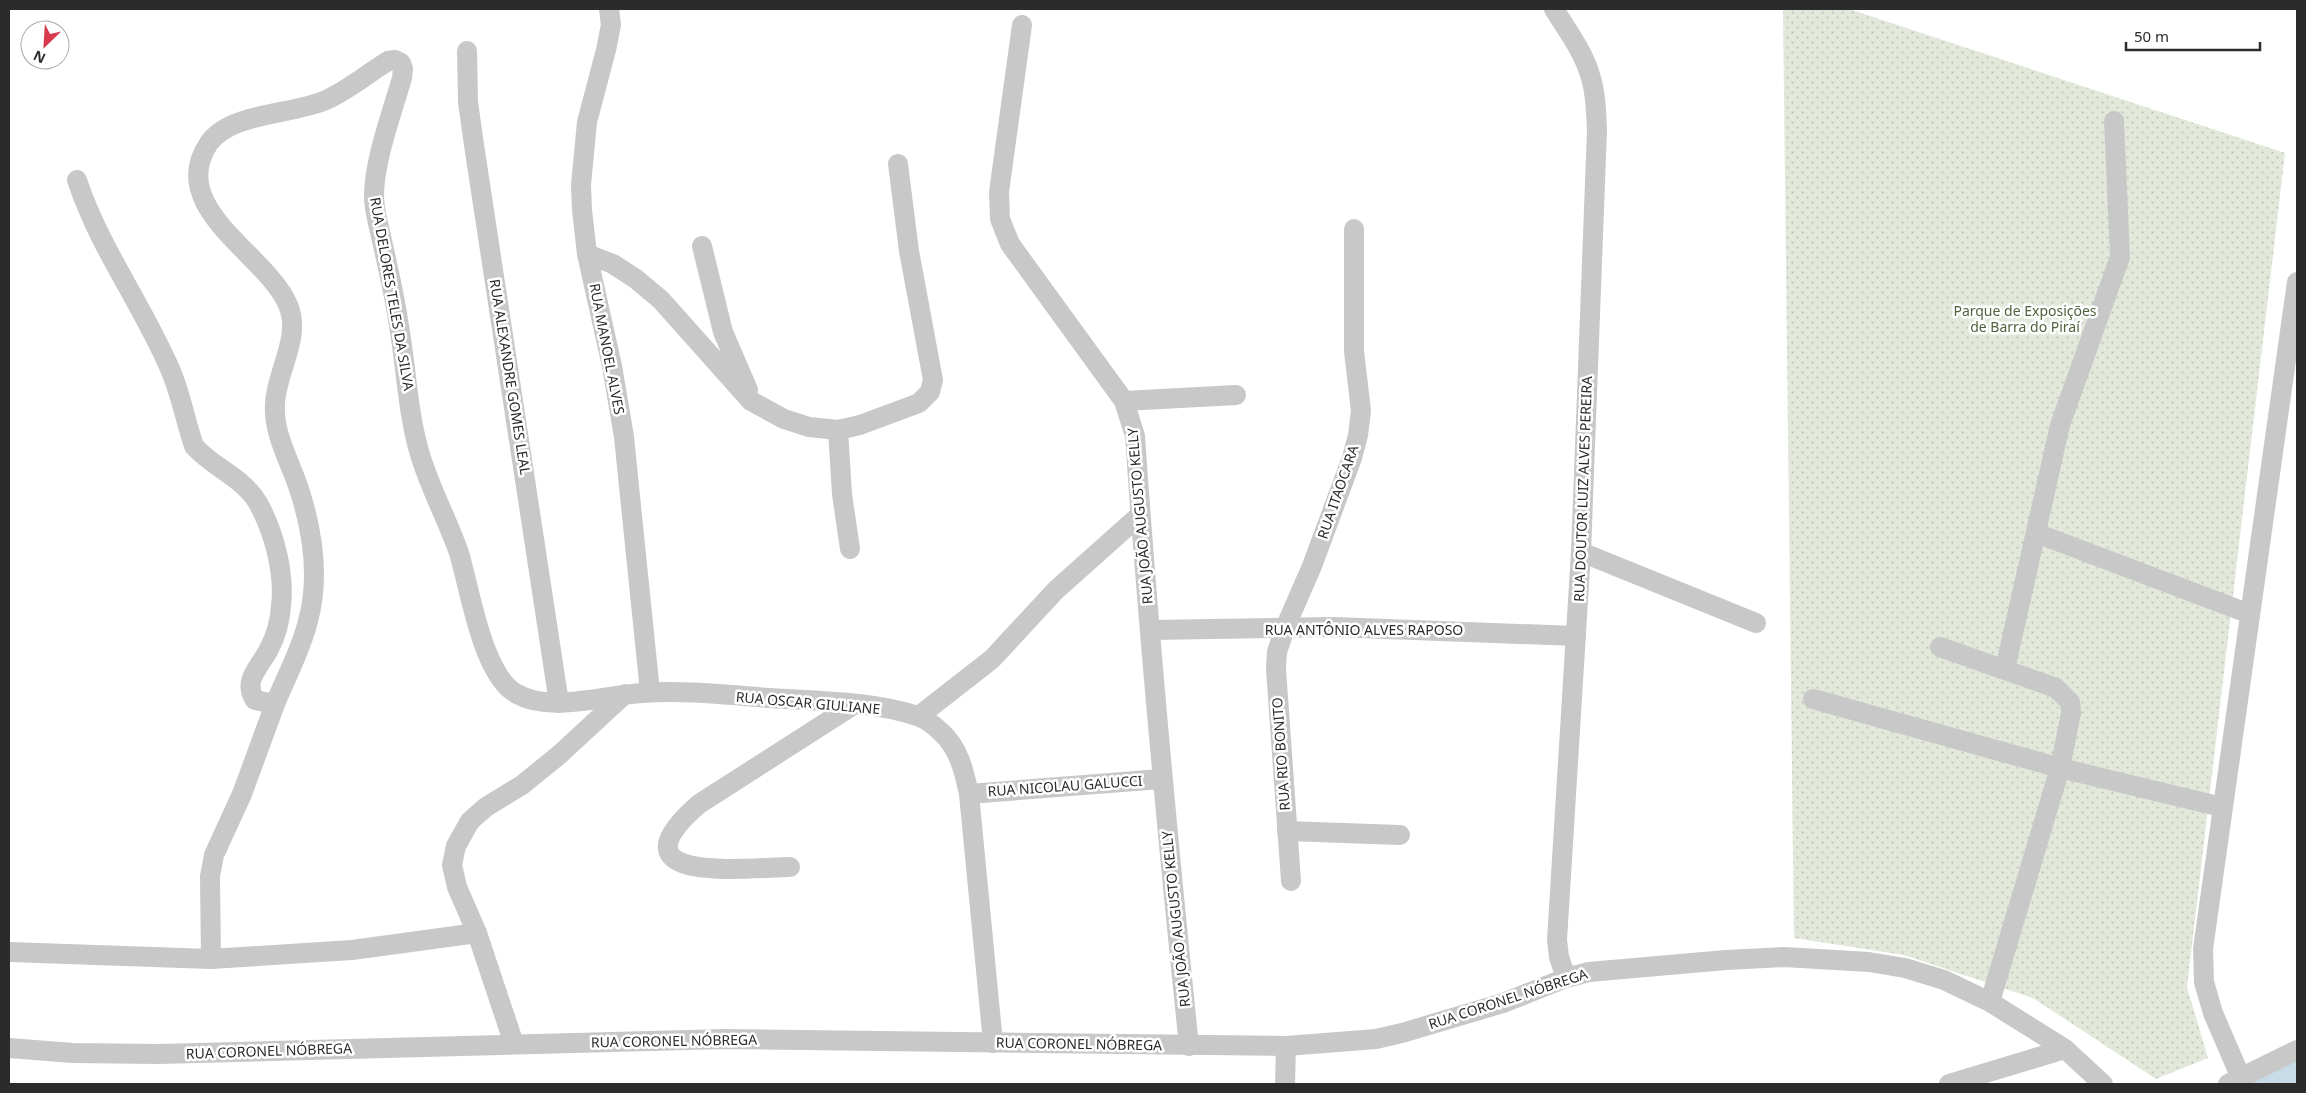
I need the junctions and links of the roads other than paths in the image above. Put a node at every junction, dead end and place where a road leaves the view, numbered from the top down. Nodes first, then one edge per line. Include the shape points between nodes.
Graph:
1 (609, 9) edge
2 (1554, 9) edge
3 (1022, 25) dead end
4 (467, 51) dead end
5 (2114, 122) dead end
6 (898, 164) dead end
7 (77, 180) dead end
8 (1354, 229) dead end
9 (702, 246) dead end
10 (587, 254) junction
11 (2297, 282) edge
12 (1236, 395) dead end
13 (751, 401) junction
14 (1124, 401) junction
15 (838, 430) junction
16 (1140, 515) junction
17 (2036, 534) junction
18 (850, 549) dead end
19 (1581, 552) junction
20 (2250, 614) junction
21 (1756, 623) dead end
22 (1286, 628) junction
23 (1151, 630) junction
24 (1576, 636) junction
25 (1940, 647) dead end
26 (2005, 669) junction
27 (650, 692) junction
28 (625, 694) junction
29 (1813, 699) dead end
30 (559, 703) junction
31 (275, 704) junction
32 (855, 704) junction
33 (920, 716) junction
34 (2060, 768) junction
35 (1161, 779) junction
36 (969, 794) junction
37 (2222, 807) junction
38 (1286, 831) junction
39 (1400, 835) dead end
40 (790, 867) dead end
41 (1291, 881) dead end
42 (477, 933) junction
43 (9, 952) edge
44 (211, 959) junction
45 (1566, 978) junction
46 (1990, 1002) junction
47 (993, 1043) junction
48 (514, 1044) junction
49 (1189, 1046) junction
50 (1286, 1046) junction
51 (9, 1048) edge
52 (2065, 1049) junction
53 (2297, 1050) edge
54 (2235, 1081) edge
55 (1285, 1084) edge
56 (1949, 1084) edge
57 (2103, 1084) edge

1 - 10 street, RUA MANOEL ALVES via 609,34 591,102 584,146 582,210
2 - 19 street, RUA DOUTOR LUIZ ALVES PEREIRA via 1580,50 1591,75 1595,101
3 - 14 street, RUA JOÃO AUGUSTO KELLY via 999,192 1000,219 1010,244
4 - 30 street, RUA ALEXANDRE GOMES LEAL via 468,102 474,145
5 - 17 street via 2120,257 2060,426
6 - 15 street via 909,251 933,380 930,392 919,403 888,416
7 - 31 street via 96,230 130,288 170,369 194,446 202,456 240,480 258,502 274,538 282,605 277,631 250,680 250,692 255,700
8 - 22 street, RUA ITAOCARA via 1354,351 1361,410 1358,435 1316,557
9 - 13 street via 723,332
10 - 13 street via 613,264 655,295
10 - 27 street, RUA MANOEL ALVES via 624,437
11 - 20 street
12 - 14 street
13 - 15 street via 784,419 809,427
14 - 16 street, RUA JOÃO AUGUSTO KELLY via 1134,436
15 - 18 street
16 - 23 street, RUA JOÃO AUGUSTO KELLY
16 - 33 street via 1056,590 992,659
17 - 20 street
17 - 26 street
19 - 21 street
19 - 24 street, RUA DOUTOR LUIZ ALVES PEREIRA
20 - 37 street
22 - 23 street, RUA ANTÔNIO ALVES RAPOSO
22 - 24 street, RUA ANTÔNIO ALVES RAPOSO via 1367,627
22 - 38 street, RUA RIO BONITO via 1277,652 1276,670
23 - 35 street, RUA JOÃO AUGUSTO KELLY
24 - 45 street, RUA DOUTOR LUIZ ALVES PEREIRA via 1557,940
25 - 26 street
26 - 34 street via 2056,688 2070,702 2071,713
27 - 28 street, RUA OSCAR GIULIANE
27 - 32 street, RUA OSCAR GIULIANE
28 - 30 street, RUA OSCAR GIULIANE
28 - 42 street via 559,755 470,821 456,846 452,865 457,887
29 - 34 street
30 - 31 street, RUA DELORES TELES DA SILVA via 533,700 517,694 504,685 495,671 476,622 459,553 418,450 399,321 374,197 403,69 395,60 324,101 244,122 222,132 210,142 198,173 201,194 210,213 262,266 290,307 292,330 275,402 275,423 310,527 314,557 313,593 300,647
31 - 44 street via 242,794 214,855 210,876
32 - 33 street, RUA OSCAR GIULIANE
32 - 40 street via 699,804 680,820 668,842 669,853 678,862 690,866 709,869
33 - 36 street, RUA OSCAR GIULIANE via 941,731 953,746 963,766
34 - 37 street
34 - 46 street
35 - 36 street, RUA NICOLAU GALUCCI
35 - 49 street, RUA JOÃO AUGUSTO KELLY
36 - 47 street, RUA OSCAR GIULIANE
37 - 54 street via 2203,949 2204,982
38 - 39 street
38 - 41 street, RUA RIO BONITO
42 - 44 street via 352,950
42 - 48 street
43 - 44 street
45 - 46 street, RUA CORONEL NÓBREGA via 1589,972 1784,957 1868,962 1905,968 1944,980
45 - 50 street, RUA CORONEL NÓBREGA via 1503,1003 1402,1033 1376,1039
46 - 52 street, RUA CORONEL NÓBREGA
47 - 48 street, RUA CORONEL NÓBREGA via 725,1039
47 - 49 street, RUA CORONEL NÓBREGA
48 - 51 street, RUA CORONEL NÓBREGA via 158,1054
49 - 50 street, RUA CORONEL NÓBREGA
50 - 55 street
52 - 56 street
52 - 57 street, RUA CORONEL NÓBREGA
53 - 54 street

